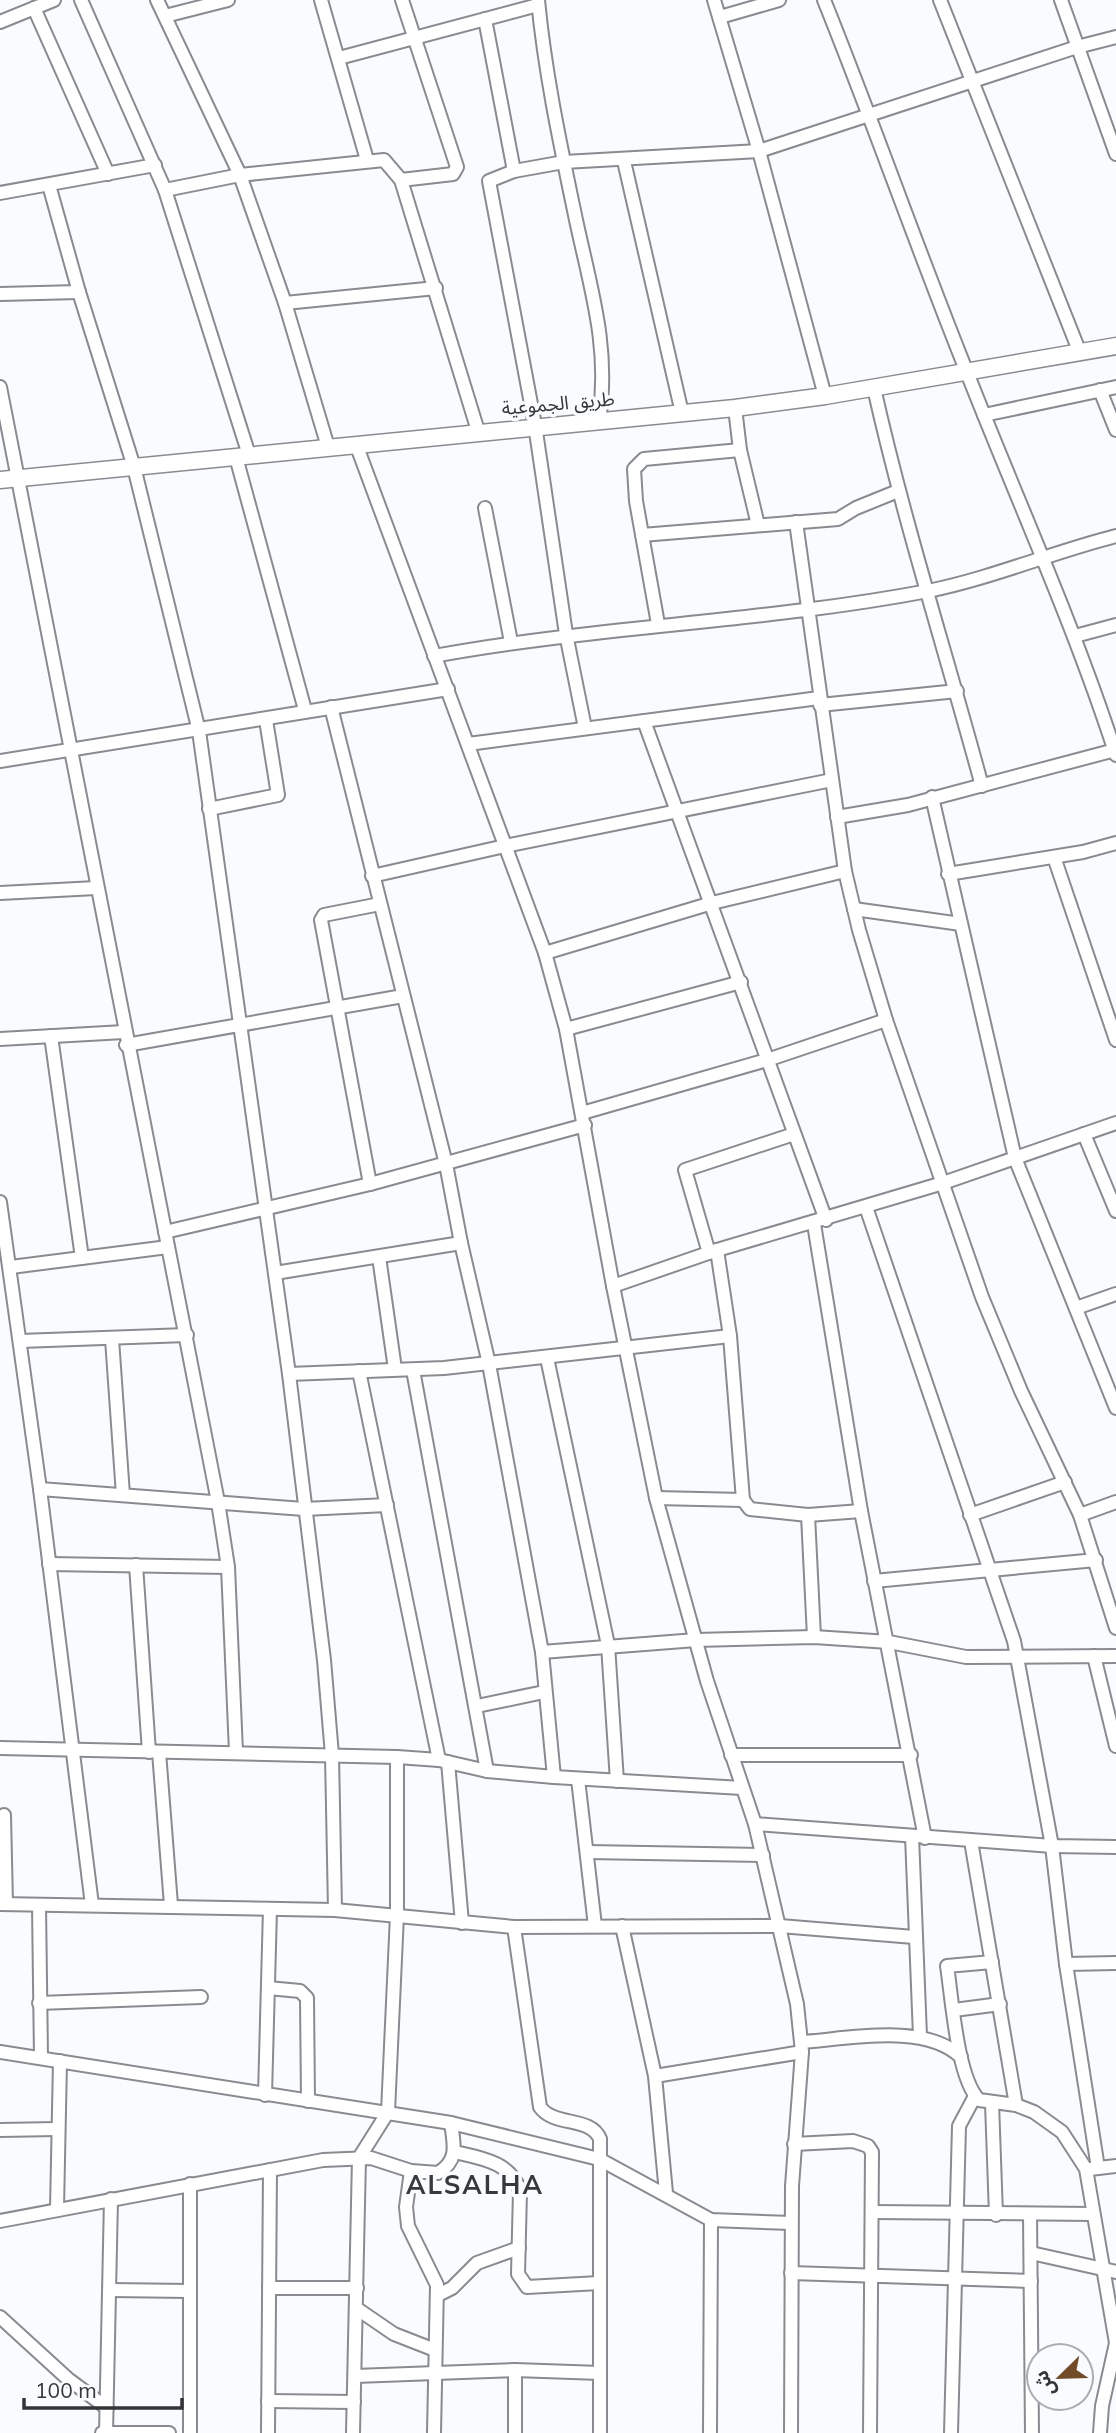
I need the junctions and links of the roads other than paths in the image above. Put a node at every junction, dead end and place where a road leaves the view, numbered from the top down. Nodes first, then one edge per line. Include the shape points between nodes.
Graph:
1 (54, 0) edge
2 (81, 0) edge
3 (157, 0) edge
4 (228, 0) edge
5 (321, 0) edge
6 (402, 0) edge
7 (715, 0) edge
8 (779, 0) edge
9 (824, 0) edge
10 (940, 0) edge
11 (1061, 0) edge
12 (538, 2) edge
13 (26, 6) edge
14 (165, 16) junction
15 (720, 18) junction
16 (485, 19) junction
17 (0, 22) edge
18 (414, 36) junction
19 (1116, 37) edge
20 (1077, 47) junction
21 (338, 58) junction
22 (972, 82) junction
23 (871, 116) junction
24 (760, 151) junction
25 (1116, 154) edge
26 (367, 160) junction
27 (624, 161) junction
28 (564, 162) junction
29 (155, 165) junction
30 (514, 171) junction
31 (108, 174) junction
32 (240, 175) junction
33 (401, 180) junction
34 (49, 185) junction
35 (1, 190) edge
36 (165, 190) junction
37 (436, 288) junction
38 (79, 292) junction
39 (0, 294) edge
40 (285, 303) junction
41 (1116, 346) edge
42 (1080, 353) junction
43 (967, 373) junction
44 (0, 387) edge
45 (1116, 387) edge
46 (874, 388) junction
47 (1100, 390) junction
48 (825, 396) junction
49 (734, 408) junction
50 (682, 413) junction
51 (984, 415) junction
52 (599, 420) junction
53 (535, 425) junction
54 (1116, 429) edge
55 (478, 431) junction
56 (356, 443) junction
57 (328, 447) junction
58 (740, 450) junction
59 (243, 456) junction
60 (135, 467) junction
61 (17, 478) junction
62 (0, 480) edge
63 (898, 491) junction
64 (485, 508) dead end
65 (796, 522) junction
66 (758, 525) junction
67 (642, 535) junction
68 (1116, 536) edge
69 (1044, 560) junction
70 (929, 590) junction
71 (806, 608) junction
72 (658, 624) junction
73 (1116, 625) edge
74 (566, 634) junction
75 (1075, 636) junction
76 (511, 642) junction
77 (434, 656) junction
78 (448, 689) junction
79 (957, 691) junction
80 (820, 701) junction
81 (331, 707) junction
82 (305, 710) junction
83 (266, 720) junction
84 (644, 721) junction
85 (1111, 721) edge
86 (585, 728) junction
87 (199, 731) junction
88 (468, 744) junction
89 (69, 749) junction
90 (1115, 752) edge
91 (0, 761) edge
92 (832, 780) junction
93 (982, 786) junction
94 (932, 797) junction
95 (209, 809) junction
96 (677, 812) junction
97 (837, 817) junction
98 (1116, 843) edge
99 (505, 846) junction
100 (1054, 856) junction
101 (845, 871) junction
102 (948, 874) junction
103 (372, 876) junction
104 (96, 888) junction
105 (0, 893) edge
106 (712, 903) junction
107 (380, 904) junction
108 (854, 909) junction
109 (961, 924) junction
110 (545, 953) junction
111 (741, 982) junction
112 (403, 996) junction
113 (338, 1007) junction
114 (886, 1020) junction
115 (240, 1023) junction
116 (566, 1029) junction
117 (124, 1032) junction
118 (51, 1035) junction
119 (0, 1039) edge
120 (1116, 1040) edge
121 (126, 1045) junction
122 (767, 1060) junction
123 (583, 1119) junction
124 (1116, 1123) edge
125 (794, 1134) junction
126 (1084, 1134) junction
127 (1015, 1158) junction
128 (446, 1164) junction
129 (943, 1183) junction
130 (370, 1184) junction
131 (0, 1202) edge
132 (264, 1207) junction
133 (866, 1207) junction
134 (1116, 1212) edge
135 (820, 1222) junction
136 (165, 1232) junction
137 (461, 1243) junction
138 (168, 1247) junction
139 (713, 1252) junction
140 (379, 1257) junction
141 (82, 1258) junction
142 (7, 1260) edge
143 (275, 1273) junction
144 (613, 1286) junction
145 (1116, 1294) edge
146 (1076, 1308) junction
147 (187, 1335) junction
148 (730, 1336) junction
149 (112, 1339) junction
150 (20, 1341) junction
151 (625, 1349) junction
152 (547, 1358) junction
153 (489, 1364) junction
154 (395, 1369) junction
155 (413, 1370) junction
156 (359, 1371) junction
157 (289, 1374) junction
158 (1116, 1408) edge
159 (1065, 1482) junction
160 (40, 1489) junction
161 (123, 1495) junction
162 (656, 1498) junction
163 (743, 1500) junction
164 (218, 1502) junction
165 (1116, 1502) edge
166 (387, 1505) junction
167 (304, 1509) junction
168 (861, 1511) junction
169 (808, 1515) junction
170 (970, 1515) junction
171 (1080, 1515) junction
172 (1097, 1560) junction
173 (49, 1564) junction
174 (136, 1565) junction
175 (228, 1567) junction
176 (990, 1571) junction
177 (874, 1581) junction
178 (1116, 1628) edge
179 (814, 1637) junction
180 (696, 1640) junction
181 (889, 1642) junction
182 (608, 1645) junction
183 (542, 1653) junction
184 (1094, 1656) junction
185 (1116, 1656) edge
186 (1017, 1658) junction
187 (544, 1692) junction
188 (477, 1706) junction
189 (1116, 1746) edge
190 (0, 1748) edge
191 (72, 1751) junction
192 (154, 1752) junction
193 (236, 1752) junction
194 (332, 1755) junction
195 (730, 1755) junction
196 (911, 1755) junction
197 (397, 1757) junction
198 (444, 1761) junction
199 (487, 1771) junction
200 (554, 1777) junction
201 (578, 1779) junction
202 (617, 1781) junction
203 (742, 1788) junction
204 (4, 1815) dead end
205 (755, 1824) junction
206 (919, 1837) junction
207 (971, 1841) junction
208 (1052, 1846) junction
209 (1116, 1847) edge
210 (587, 1852) junction
211 (763, 1855) junction
212 (3, 1904) edge
213 (39, 1905) junction
214 (92, 1905) junction
215 (171, 1905) junction
216 (270, 1909) junction
217 (335, 1910) junction
218 (397, 1915) junction
219 (462, 1923) junction
220 (595, 1926) junction
221 (622, 1926) junction
222 (780, 1926) junction
223 (514, 1927) junction
224 (914, 1937) junction
225 (992, 1962) junction
226 (1116, 1963) edge
227 (1066, 1964) junction
228 (268, 1988) junction
229 (201, 1997) dead end
230 (39, 2003) junction
231 (1000, 2004) junction
232 (954, 2010) junction
233 (920, 2036) junction
234 (802, 2047) junction
235 (0, 2052) edge
236 (961, 2057) junction
237 (41, 2058) junction
238 (60, 2061) junction
239 (655, 2076) junction
240 (265, 2095) junction
241 (975, 2096) junction
242 (307, 2101) junction
243 (992, 2103) junction
244 (1016, 2105) junction
245 (388, 2112) junction
246 (451, 2123) junction
247 (57, 2129) junction
248 (0, 2130) edge
249 (794, 2144) junction
250 (455, 2152) junction
251 (359, 2158) junction
252 (599, 2159) junction
253 (1116, 2166) edge
254 (1092, 2168) junction
255 (270, 2170) junction
256 (411, 2171) junction
257 (190, 2184) junction
258 (666, 2193) junction
259 (111, 2199) junction
260 (57, 2209) junction
261 (872, 2212) junction
262 (996, 2214) junction
263 (1030, 2214) junction
264 (1093, 2214) junction
265 (955, 2215) junction
266 (710, 2220) junction
267 (0, 2221) edge
268 (791, 2223) junction
269 (519, 2248) junction
270 (1031, 2253) junction
271 (1109, 2271) edge
272 (791, 2273) junction
273 (871, 2277) junction
274 (952, 2280) junction
275 (1031, 2281) junction
276 (599, 2283) junction
277 (269, 2288) junction
278 (356, 2288) junction
279 (110, 2290) junction
280 (190, 2291) junction
281 (438, 2295) junction
282 (356, 2308) junction
283 (0, 2317) edge
284 (435, 2350) junction
285 (515, 2370) junction
286 (434, 2371) junction
287 (600, 2373) junction
288 (355, 2376) junction
289 (268, 2402) junction
290 (354, 2402) junction
291 (107, 2408) junction
292 (105, 2432) edge
293 (169, 2433) edge
294 (190, 2433) edge
295 (268, 2433) edge
296 (353, 2433) edge
297 (434, 2433) edge
298 (515, 2433) edge
299 (600, 2433) edge
300 (710, 2433) edge
301 (791, 2433) edge
302 (870, 2433) edge
303 (951, 2433) edge
304 (1032, 2433) edge
305 (1100, 2433) edge

1 - 13 street
2 - 29 street
3 - 14 street
4 - 14 street
5 - 21 street
6 - 18 street
7 - 15 street
8 - 15 street
9 - 23 street
10 - 22 street
11 - 20 street
12 - 16 street
12 - 28 street
13 - 17 street
13 - 31 street
14 - 32 street
15 - 24 street
16 - 18 street
16 - 30 street
18 - 21 street
18 - 33 street via 457,171
19 - 20 street
20 - 22 street
20 - 25 street
21 - 26 street
22 - 23 street
22 - 42 street
23 - 24 street
23 - 43 street
24 - 27 street
24 - 48 street
26 - 32 street
26 - 33 street via 384,160
27 - 28 street
27 - 50 street
28 - 30 street
28 - 52 street via 603,346
29 - 31 street
29 - 36 street
30 - 53 street via 492,178 490,184
31 - 34 street
32 - 36 street
32 - 40 street
33 - 37 street
34 - 35 street
34 - 38 street
36 - 59 street
37 - 40 street
37 - 55 street
38 - 39 street
38 - 60 street
40 - 57 street
41 - 42 main road, طريق الجموعية
42 - 43 main road, طريق الجموعية
43 - 46 main road, طريق الجموعية
43 - 51 street
44 - 61 street
45 - 47 street
46 - 48 main road, طريق الجموعية
46 - 63 street
47 - 51 street
47 - 54 street
48 - 49 main road, طريق الجموعية
49 - 50 main road, طريق الجموعية
49 - 58 street
50 - 52 main road, طريق الجموعية
51 - 69 street
52 - 53 main road, طريق الجموعية
53 - 55 main road, طريق الجموعية
53 - 74 street
55 - 56 main road, طريق الجموعية
56 - 57 main road, طريق الجموعية
56 - 77 street
57 - 59 main road, طريق الجموعية
58 - 66 street
58 - 67 street via 644,459 637,464 634,485
59 - 60 main road, طريق الجموعية
59 - 82 street
60 - 61 main road, طريق الجموعية
60 - 87 street
61 - 62 main road, طريق الجموعية
61 - 89 street
63 - 65 street via 838,519
63 - 70 street
64 - 76 street
65 - 66 street
65 - 71 street
66 - 67 street
67 - 72 street
68 - 69 street
69 - 70 street
69 - 75 street
70 - 71 street
70 - 79 street
71 - 72 street
71 - 80 street
72 - 74 street
73 - 75 street
74 - 76 street
74 - 86 street
75 - 85 street
76 - 77 street
77 - 78 street
78 - 81 street
78 - 88 street
79 - 80 street
79 - 93 street
80 - 84 street
80 - 92 street
81 - 82 street
81 - 103 street
82 - 83 street
83 - 87 street
83 - 95 street via 278,796
84 - 86 street
84 - 96 street
85 - 90 street
86 - 88 street
87 - 89 street
87 - 95 street
88 - 99 street
89 - 91 street
89 - 104 street
90 - 93 street
92 - 96 street
92 - 97 street
93 - 94 street
94 - 97 street
94 - 102 street
95 - 115 street
96 - 99 street
96 - 106 street
97 - 101 street
98 - 100 street
99 - 103 street
99 - 110 street
100 - 102 street
100 - 120 street
101 - 106 street
101 - 108 street
102 - 109 street
103 - 107 street
104 - 105 street
104 - 117 street
106 - 110 street
106 - 111 street
107 - 112 street
107 - 113 street via 322,917
108 - 109 street
108 - 114 street
109 - 127 street
110 - 116 street
111 - 116 street
111 - 122 street
112 - 113 street
112 - 128 street
113 - 115 street
113 - 130 street
114 - 122 street
114 - 129 street
115 - 121 street
115 - 132 street
116 - 123 street
117 - 118 street
117 - 121 street
118 - 119 street
118 - 141 street
121 - 136 street
122 - 123 street
122 - 125 street
123 - 128 street
123 - 144 street
124 - 126 street
125 - 135 street
125 - 139 street via 685,1170
126 - 127 street
126 - 134 street
127 - 129 street
127 - 146 street
128 - 130 street
128 - 137 street
129 - 133 street
129 - 159 street via 982,1297
130 - 132 street
131 - 142 street
132 - 136 street
132 - 143 street
133 - 135 street
133 - 170 street
135 - 139 street
135 - 168 street
136 - 138 street
137 - 140 street
137 - 153 street
138 - 141 street
138 - 147 street
139 - 144 street
139 - 148 street
140 - 143 street
140 - 154 street
141 - 142 street
142 - 150 street
143 - 157 street
144 - 151 street
145 - 146 street
146 - 158 street
147 - 149 street
147 - 164 street
148 - 151 street
148 - 163 street
149 - 150 street
149 - 161 street
150 - 160 street
151 - 152 street
151 - 162 street
152 - 153 street
152 - 182 street
153 - 155 street
153 - 183 street
154 - 155 street
154 - 156 street
155 - 188 street
156 - 157 street
156 - 166 street
157 - 167 street
159 - 170 street
159 - 171 street
160 - 161 street
160 - 173 street
161 - 164 street
162 - 163 street
162 - 180 street
163 - 169 street via 750,1509
164 - 167 street
164 - 175 street
165 - 171 street
166 - 167 street
166 - 198 street
167 - 194 street
168 - 169 street
168 - 177 street
169 - 179 street
170 - 176 street
171 - 172 street
172 - 176 street
172 - 178 street
173 - 174 street
173 - 191 street
174 - 175 street
174 - 192 street
175 - 193 street
176 - 177 street
176 - 186 street
177 - 181 street
179 - 180 street
179 - 181 street
180 - 182 street
180 - 195 street
181 - 186 street via 946,1655
181 - 196 street
182 - 183 street
182 - 202 street
183 - 187 street
184 - 185 street
184 - 186 street
184 - 189 street
186 - 208 street
187 - 188 street
187 - 200 street
188 - 199 street
190 - 191 street
191 - 192 street
191 - 214 street
192 - 193 street
192 - 215 street
193 - 194 street
194 - 197 street
194 - 217 street
195 - 196 street
195 - 203 street
196 - 206 street
197 - 198 street
197 - 218 street
198 - 199 street
198 - 219 street
199 - 200 street
200 - 201 street
201 - 202 street
201 - 210 street
202 - 203 street
203 - 205 street
204 - 212 street
205 - 206 street
205 - 211 street
206 - 207 street
206 - 224 street
207 - 208 street
207 - 225 street
208 - 209 street
208 - 227 street
210 - 211 street
210 - 220 street
211 - 222 street
212 - 213 street
213 - 214 street
213 - 230 street
214 - 215 street
215 - 216 street
216 - 217 street
216 - 228 street
217 - 218 street
218 - 219 street
218 - 245 street
219 - 223 street
220 - 221 street
220 - 223 street
221 - 222 street
221 - 239 street
222 - 224 street
222 - 234 street
223 - 252 street via 540,2107 551,2118 598,2132
224 - 233 street
225 - 231 street
225 - 232 street via 948,1964
226 - 227 street
227 - 254 street
228 - 240 street
228 - 242 street via 300,1991 307,1998
229 - 230 street
230 - 237 street
231 - 232 street
231 - 244 street
232 - 236 street
233 - 234 street
233 - 236 street via 943,2043
234 - 239 street
234 - 249 street
235 - 237 street
236 - 241 street
237 - 238 street
238 - 240 street
238 - 247 street
239 - 258 street
240 - 242 street
241 - 243 street
241 - 265 street via 958,2126
242 - 245 street
243 - 244 street
243 - 262 street
244 - 254 street via 1062,2132
245 - 246 street
245 - 251 street
246 - 250 street
246 - 252 street
247 - 248 street
247 - 260 street
249 - 261 street via 853,2141 868,2146 872,2152
249 - 268 street
250 - 256 street via 438,2173
250 - 269 street via 502,2166 517,2183
251 - 255 street
251 - 256 street
251 - 278 street
252 - 258 street
252 - 276 street
253 - 254 street
254 - 264 street
255 - 257 street
255 - 277 street
256 - 281 street via 408,2226 435,2277
257 - 259 street
257 - 280 street
258 - 266 street
259 - 260 street
259 - 279 street
260 - 267 street
261 - 265 street
261 - 273 street
262 - 263 street
262 - 265 street
263 - 264 street
263 - 270 street
264 - 271 street
265 - 274 street
266 - 268 street
266 - 300 street
268 - 272 street
269 - 276 street via 518,2274 527,2287
269 - 281 street via 477,2263
270 - 271 street
270 - 275 street
271 - 305 street via 1116,2343
272 - 273 street
272 - 301 street
273 - 274 street
273 - 302 street
274 - 275 street
274 - 303 street
275 - 304 street
276 - 287 street
277 - 278 street
277 - 289 street
278 - 282 street
279 - 280 street
279 - 291 street
280 - 294 street
281 - 284 street
282 - 284 street via 394,2334
282 - 288 street
283 - 291 street
284 - 286 street
285 - 286 street
285 - 287 street
285 - 298 street
286 - 288 street
286 - 297 street
287 - 299 street
288 - 290 street
289 - 290 street
289 - 295 street
290 - 296 street
291 - 292 street
292 - 293 street

